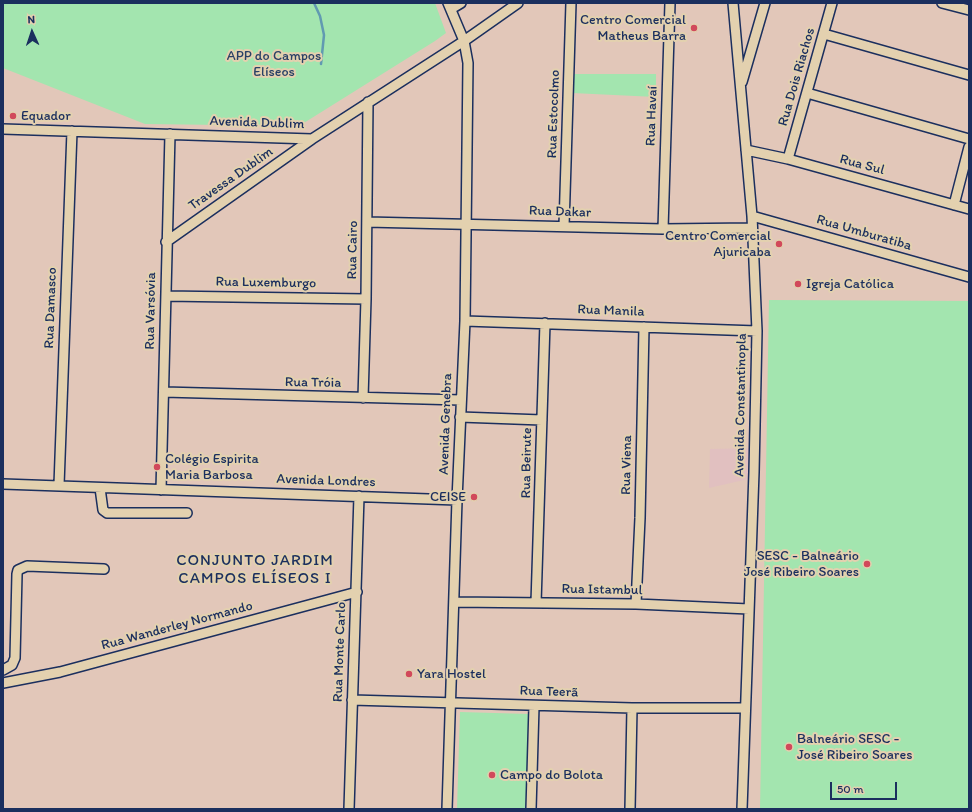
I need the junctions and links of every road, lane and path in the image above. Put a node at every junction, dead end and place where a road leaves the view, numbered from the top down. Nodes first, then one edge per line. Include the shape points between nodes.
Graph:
1 (460, 3) edge
2 (518, 3) edge
3 (571, 3) edge
4 (670, 3) edge
5 (733, 3) edge
6 (765, 3) edge
7 (832, 3) edge
8 (942, 3) edge
9 (450, 6) edge
10 (969, 10) edge
11 (824, 34) junction
12 (464, 41) junction
13 (969, 75) edge
14 (741, 88) junction
15 (807, 93) junction
16 (368, 102) junction
17 (3, 129) edge
18 (72, 131) junction
19 (170, 134) junction
20 (312, 139) junction
21 (969, 139) edge
22 (969, 147) edge
23 (746, 150) junction
24 (788, 159) junction
25 (954, 204) junction
26 (969, 209) edge
27 (752, 216) junction
28 (367, 222) junction
29 (466, 224) junction
30 (564, 226) junction
31 (752, 228) junction
32 (663, 229) junction
33 (166, 242) junction
34 (969, 277) edge
35 (166, 296) junction
36 (366, 299) junction
37 (465, 321) junction
38 (545, 323) junction
39 (644, 326) junction
40 (757, 331) junction
41 (164, 392) junction
42 (363, 398) junction
43 (461, 400) junction
44 (460, 417) junction
45 (542, 420) junction
46 (3, 484) edge
47 (59, 485) junction
48 (100, 488) junction
49 (161, 490) junction
50 (359, 496) junction
51 (457, 500) junction
52 (187, 513) dead end
53 (104, 569) dead end
54 (356, 592) junction
55 (455, 602) junction
56 (536, 603) junction
57 (636, 604) junction
58 (749, 609) junction
59 (3, 670) edge
60 (3, 683) edge
61 (352, 700) junction
62 (451, 703) junction
63 (534, 706) junction
64 (632, 708) junction
65 (745, 708) junction
66 (349, 809) edge
67 (448, 809) edge
68 (531, 809) edge
69 (630, 809) edge
70 (742, 809) edge

1 - 9 street
2 - 12 street, Avenida Dublim
3 - 30 street, Rua Estocolmo
4 - 32 street, Rua Havaí
5 - 14 street, Avenida Constantinopla
6 - 14 street
7 - 11 street, Rua Dois Riachos
8 - 10 street
9 - 12 street, Avenida Genebra
11 - 13 street
11 - 15 street, Rua Dois Riachos
12 - 16 street, Avenida Dublim
12 - 29 street, Avenida Genebra via 468,62
14 - 23 street, Avenida Constantinopla
15 - 21 street
15 - 24 street, Rua Dois Riachos
16 - 20 street, Avenida Dublim
16 - 28 street, Rua Cairo
17 - 18 street, Avenida Dublim
18 - 19 street, Avenida Dublim
18 - 47 street, Rua Damasco
19 - 20 street, Avenida Dublim
19 - 33 street, Rua Varsóvia
20 - 33 street, Travessa Dublim
22 - 25 street
23 - 24 street, Rua Sul
23 - 27 street, Avenida Constantinopla
24 - 25 street, Rua Sul
25 - 26 street, Rua Sul
27 - 31 street, Avenida Constantinopla
27 - 34 street, Rua Umburatiba
28 - 29 street, Rua Dakar
28 - 36 street, Rua Cairo
29 - 30 street, Rua Dakar
29 - 37 street, Avenida Genebra
30 - 32 street, Rua Dakar
31 - 32 street, Rua Dakar
31 - 40 street, Avenida Constantinopla
33 - 35 street, Rua Varsóvia
35 - 36 street, Rua Luxemburgo
35 - 41 street, Rua Varsóvia
36 - 42 street, Rua Cairo
37 - 38 street, Rua Manila
37 - 43 street, Avenida Genebra
38 - 39 street, Rua Manila
38 - 45 street, Rua Beirute
39 - 40 street, Rua Manila
39 - 57 street, Rua Viena
40 - 58 street, Avenida Constantinopla
41 - 42 street, Rua Tróia
41 - 49 street, Rua Varsóvia
42 - 43 street, Rua Tróia
43 - 44 street, Avenida Genebra
44 - 45 street
44 - 51 street, Avenida Genebra
45 - 56 street, Rua Beirute
46 - 47 street, Avenida Londres
47 - 48 street, Avenida Londres
48 - 49 street, Avenida Londres
48 - 52 street via 103,510 107,513
49 - 50 street, Avenida Londres
50 - 51 street, Avenida Londres
50 - 54 street, Rua Monte Carlo
51 - 55 street, Avenida Genebra
53 - 59 street via 28,566 18,570 15,658 12,665
54 - 60 street, Rua Wanderley Normando via 60,672
54 - 61 street, Rua Monte Carlo
55 - 56 street, Rua Istambul
55 - 62 street, Avenida Genebra
56 - 57 street, Rua Istambul
57 - 58 street, Rua Istambul
58 - 65 street, Avenida Constantinopla
61 - 62 street, Rua Teerã
61 - 66 street, Rua Monte Carlo
62 - 63 street, Rua Teerã
62 - 67 street, Avenida Genebra
63 - 64 street, Rua Teerã
63 - 68 street
64 - 65 street, Rua Teerã
64 - 69 street
65 - 70 street, Avenida Constantinopla

